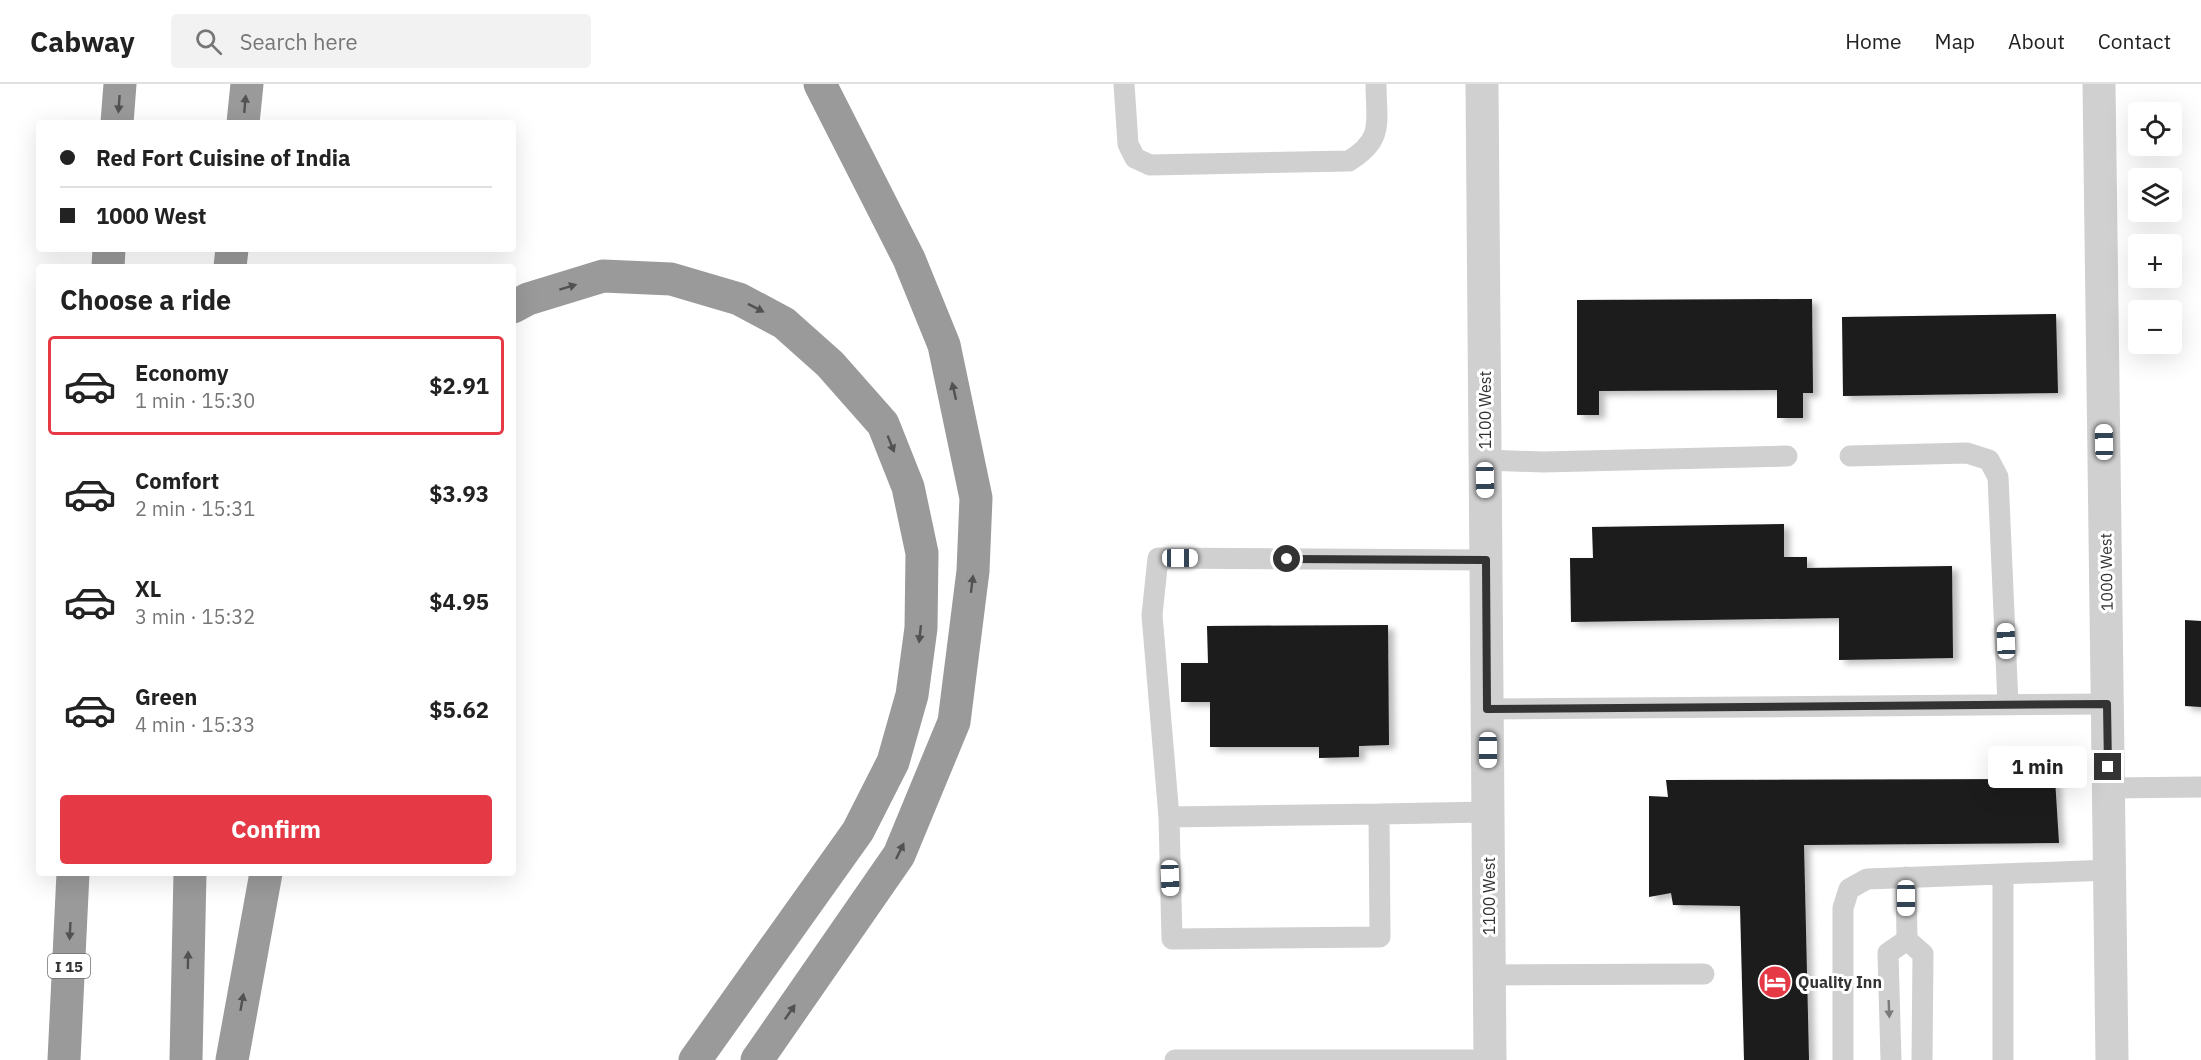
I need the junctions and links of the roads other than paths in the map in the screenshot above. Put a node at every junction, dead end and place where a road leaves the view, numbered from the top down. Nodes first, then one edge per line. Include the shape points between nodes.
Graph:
1 (120, 84) edge
2 (246, 84) edge
3 (819, 84) edge
4 (1124, 84) edge
5 (1377, 84) edge
6 (1482, 84) edge
7 (2100, 84) edge
8 (117, 120) edge
9 (243, 120) edge
10 (516, 305) edge
11 (1787, 456) dead end
12 (1850, 456) dead end
13 (1485, 460) junction
14 (1486, 560) junction
15 (2008, 704) junction
16 (2107, 704) junction
17 (1487, 709) junction
18 (2201, 787) edge
19 (2109, 788) junction
20 (1488, 812) junction
21 (1379, 814) junction
22 (1169, 817) junction
23 (2110, 870) junction
24 (2002, 874) junction
25 (73, 876) edge
26 (190, 876) edge
27 (265, 876) edge
28 (1906, 877) junction
29 (1907, 940) junction
30 (1704, 974) dead end
31 (1489, 975) junction
32 (64, 1060) edge
33 (186, 1060) edge
34 (232, 1060) edge
35 (695, 1060) edge
36 (757, 1060) edge
37 (1175, 1060) edge
38 (1490, 1060) edge
39 (1843, 1060) edge
40 (1891, 1060) edge
41 (1922, 1060) edge
42 (2003, 1060) edge
43 (2112, 1060) edge

1 -> 8 highway
9 -> 2 highway
36 -> 3 highway via 899,855 954,722 973,571 976,498 944,345 909,259
4 - 5 lane via 1128,144 1135,158 1150,165 1349,160 1367,150 1376,136
6 - 13 street, 1100 West
7 - 16 street, 1000 West
10 -> 35 highway via 603,276 671,279 739,300 784,323 830,364 883,424 908,487 922,553 921,628 912,695 893,762 858,831
11 - 13 lane
12 - 15 lane via 1967,453 1989,460 1998,477
13 - 14 street, 1100 West
14 - 17 street, 1100 West
14 - 22 lane via 1158,558 1152,615
15 - 16 lane
15 - 17 lane
16 - 19 street, 1000 West
17 - 20 street, 1100 West
18 - 19 lane
19 - 23 street, 1000 West
20 - 21 lane
20 - 31 street, 1100 West
21 - 22 lane
21 - 22 lane via 1380,937 1172,939
23 - 24 lane
23 - 43 street, 1000 West
24 - 28 lane
24 - 42 lane
25 -> 32 highway, I 15
33 -> 26 highway
34 -> 27 highway
28 - 29 lane
28 - 39 lane via 1867,879 1849,889 1843,908
29 -> 40 lane via 1888,953
29 - 41 lane via 1923,954
30 - 31 lane
31 - 38 street, 1100 West
37 - 38 lane

